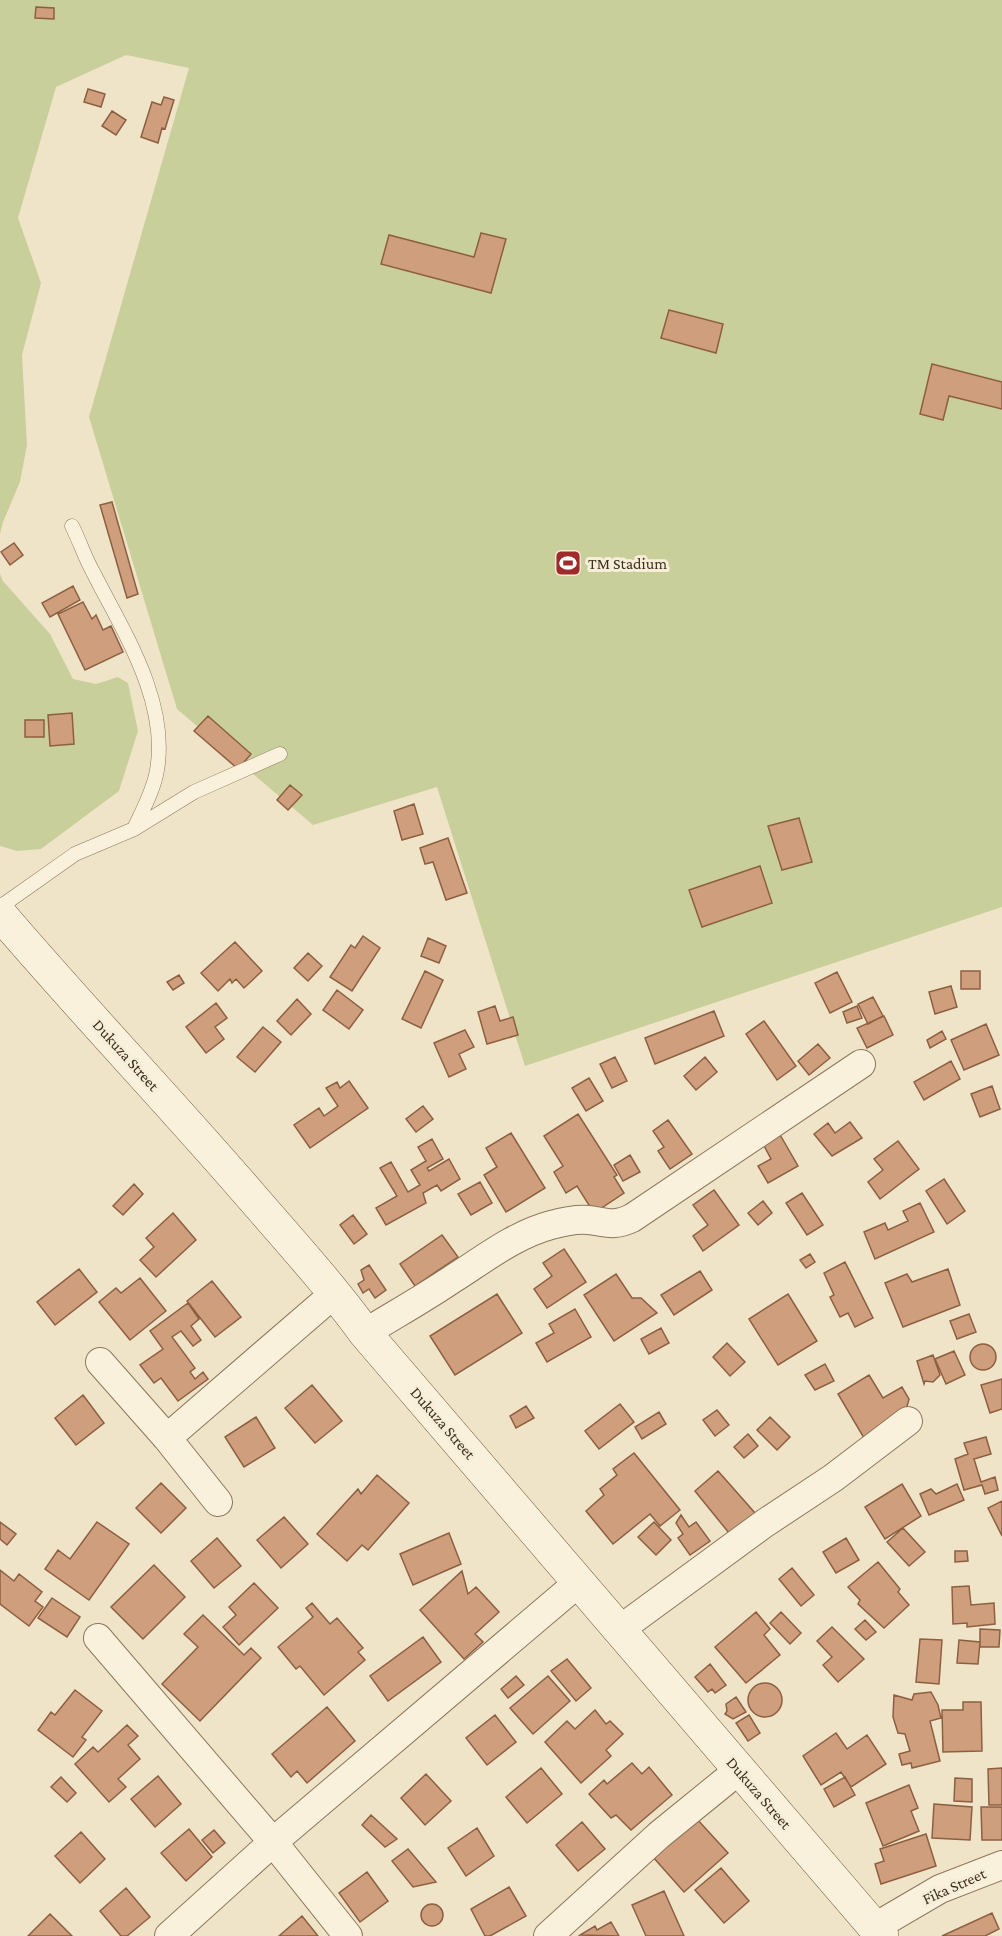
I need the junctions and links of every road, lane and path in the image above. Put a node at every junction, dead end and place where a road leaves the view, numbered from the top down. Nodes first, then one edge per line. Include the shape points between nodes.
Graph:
1 (72, 526) dead end
2 (280, 754) dead end
3 (134, 830) junction
4 (0, 907) edge
5 (0, 914) edge
6 (861, 1064) dead end
7 (335, 1293) junction
8 (365, 1333) junction
9 (99, 1362) dead end
10 (908, 1421) dead end
11 (167, 1438) junction
12 (218, 1502) dead end
13 (578, 1583) junction
14 (619, 1630) junction
15 (98, 1638) dead end
16 (739, 1770) junction
17 (273, 1842) junction
18 (1002, 1865) edge
19 (878, 1932) edge
20 (169, 1936) edge
21 (348, 1936) edge
22 (548, 1936) edge

1 - 3 lane via 124,630 156,712 160,745 157,772
2 - 3 lane via 194,792
3 - 4 lane via 75,854
5 - 7 main road, Dukuza Street
6 - 8 street via 621,1224 585,1220 552,1224 531,1232
7 - 8 main road, Dukuza Street
7 - 11 street
8 - 13 main road, Dukuza Street
9 - 11 street
10 - 14 street
11 - 12 street
13 - 14 main road, Dukuza Street
13 - 17 street
14 - 16 main road, Dukuza Street
15 - 17 street
16 - 19 main road, Dukuza Street
16 - 22 street via 659,1835
17 - 20 street
17 - 21 street
18 - 19 street, Fika Street via 939,1889

